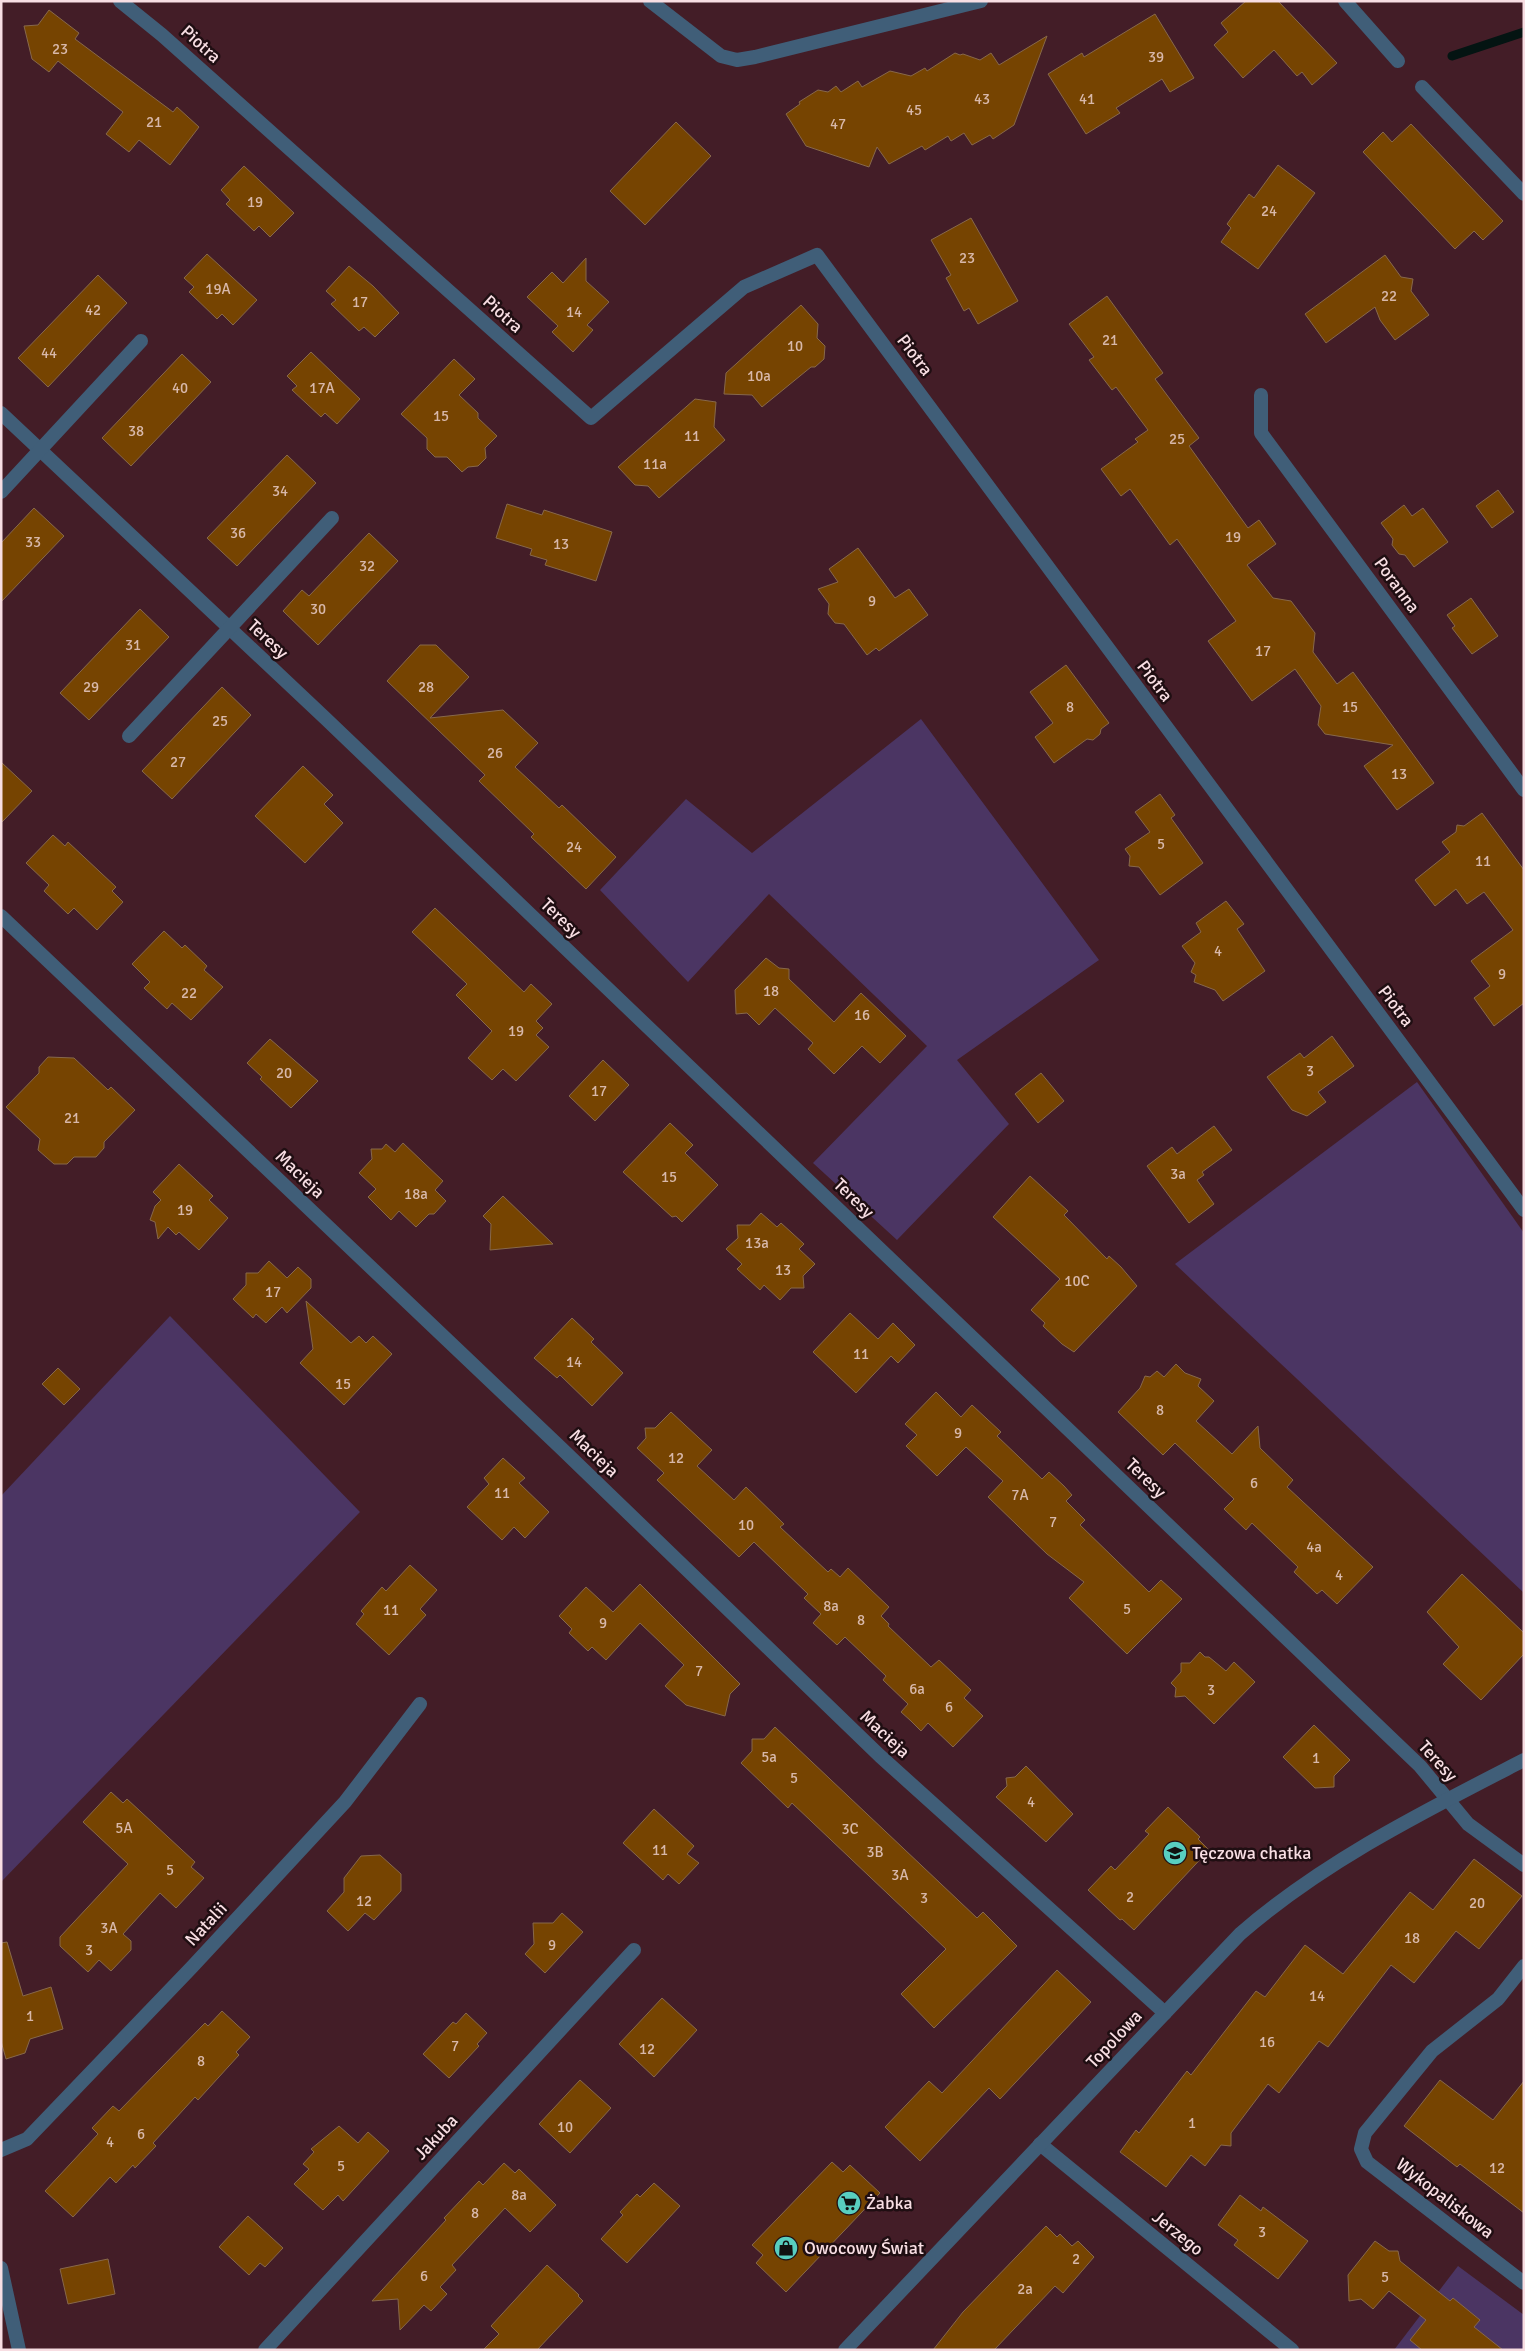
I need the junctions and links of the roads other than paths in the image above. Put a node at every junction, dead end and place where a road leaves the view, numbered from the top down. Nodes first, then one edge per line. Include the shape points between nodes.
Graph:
1 (120, 1) edge
2 (650, 1) edge
3 (981, 1) edge
4 (1345, 1) edge
5 (1398, 61) dead end
6 (1422, 87) dead end
7 (1524, 194) edge
8 (141, 341) dead end
9 (1261, 395) dead end
10 (1, 413) edge
11 (40, 450) junction
12 (1, 492) edge
13 (332, 518) dead end
14 (230, 628) junction
15 (129, 736) dead end
16 (1524, 790) edge
17 (1, 916) edge
18 (1524, 1210) edge
19 (420, 1704) dead end
20 (1524, 1760) edge
21 (1447, 1799) junction
22 (1524, 1865) edge
23 (634, 1950) dead end
24 (1524, 1966) edge
25 (1165, 2013) junction
26 (1040, 2144) junction
27 (1, 2150) edge
28 (1, 2268) edge
29 (1524, 2283) edge
30 (19, 2350) edge
31 (265, 2350) edge
32 (846, 2350) edge
33 (1292, 2350) edge

1 - 18 street, Piotra via 162,34 591,418 744,287 817,255
2 - 3 street via 721,56 737,60
4 - 5 street
6 - 7 street
8 - 11 street
9 - 16 street, Poranna via 1261,433
10 - 11 street, Teresy
11 - 12 street
11 - 14 street, Teresy
13 - 14 street, Teresy
14 - 15 street, Teresy
14 - 21 street, Teresy via 1420,1766
17 - 25 street, Macieja via 880,1756
19 - 27 street, Natalii via 345,1802 192,1967 27,2139
20 - 21 street, Topolowa
21 - 22 street via 1468,1824
21 - 25 street, Topolowa via 1319,1872 1276,1903 1240,1934
23 - 31 street, Jakuba
24 - 29 street, Wykopaliskowa via 1498,1998 1432,2050 1365,2133 1361,2149 1367,2162
25 - 26 street, Topolowa
26 - 32 street, Topolowa
26 - 33 street, Jerzego
28 - 30 street

